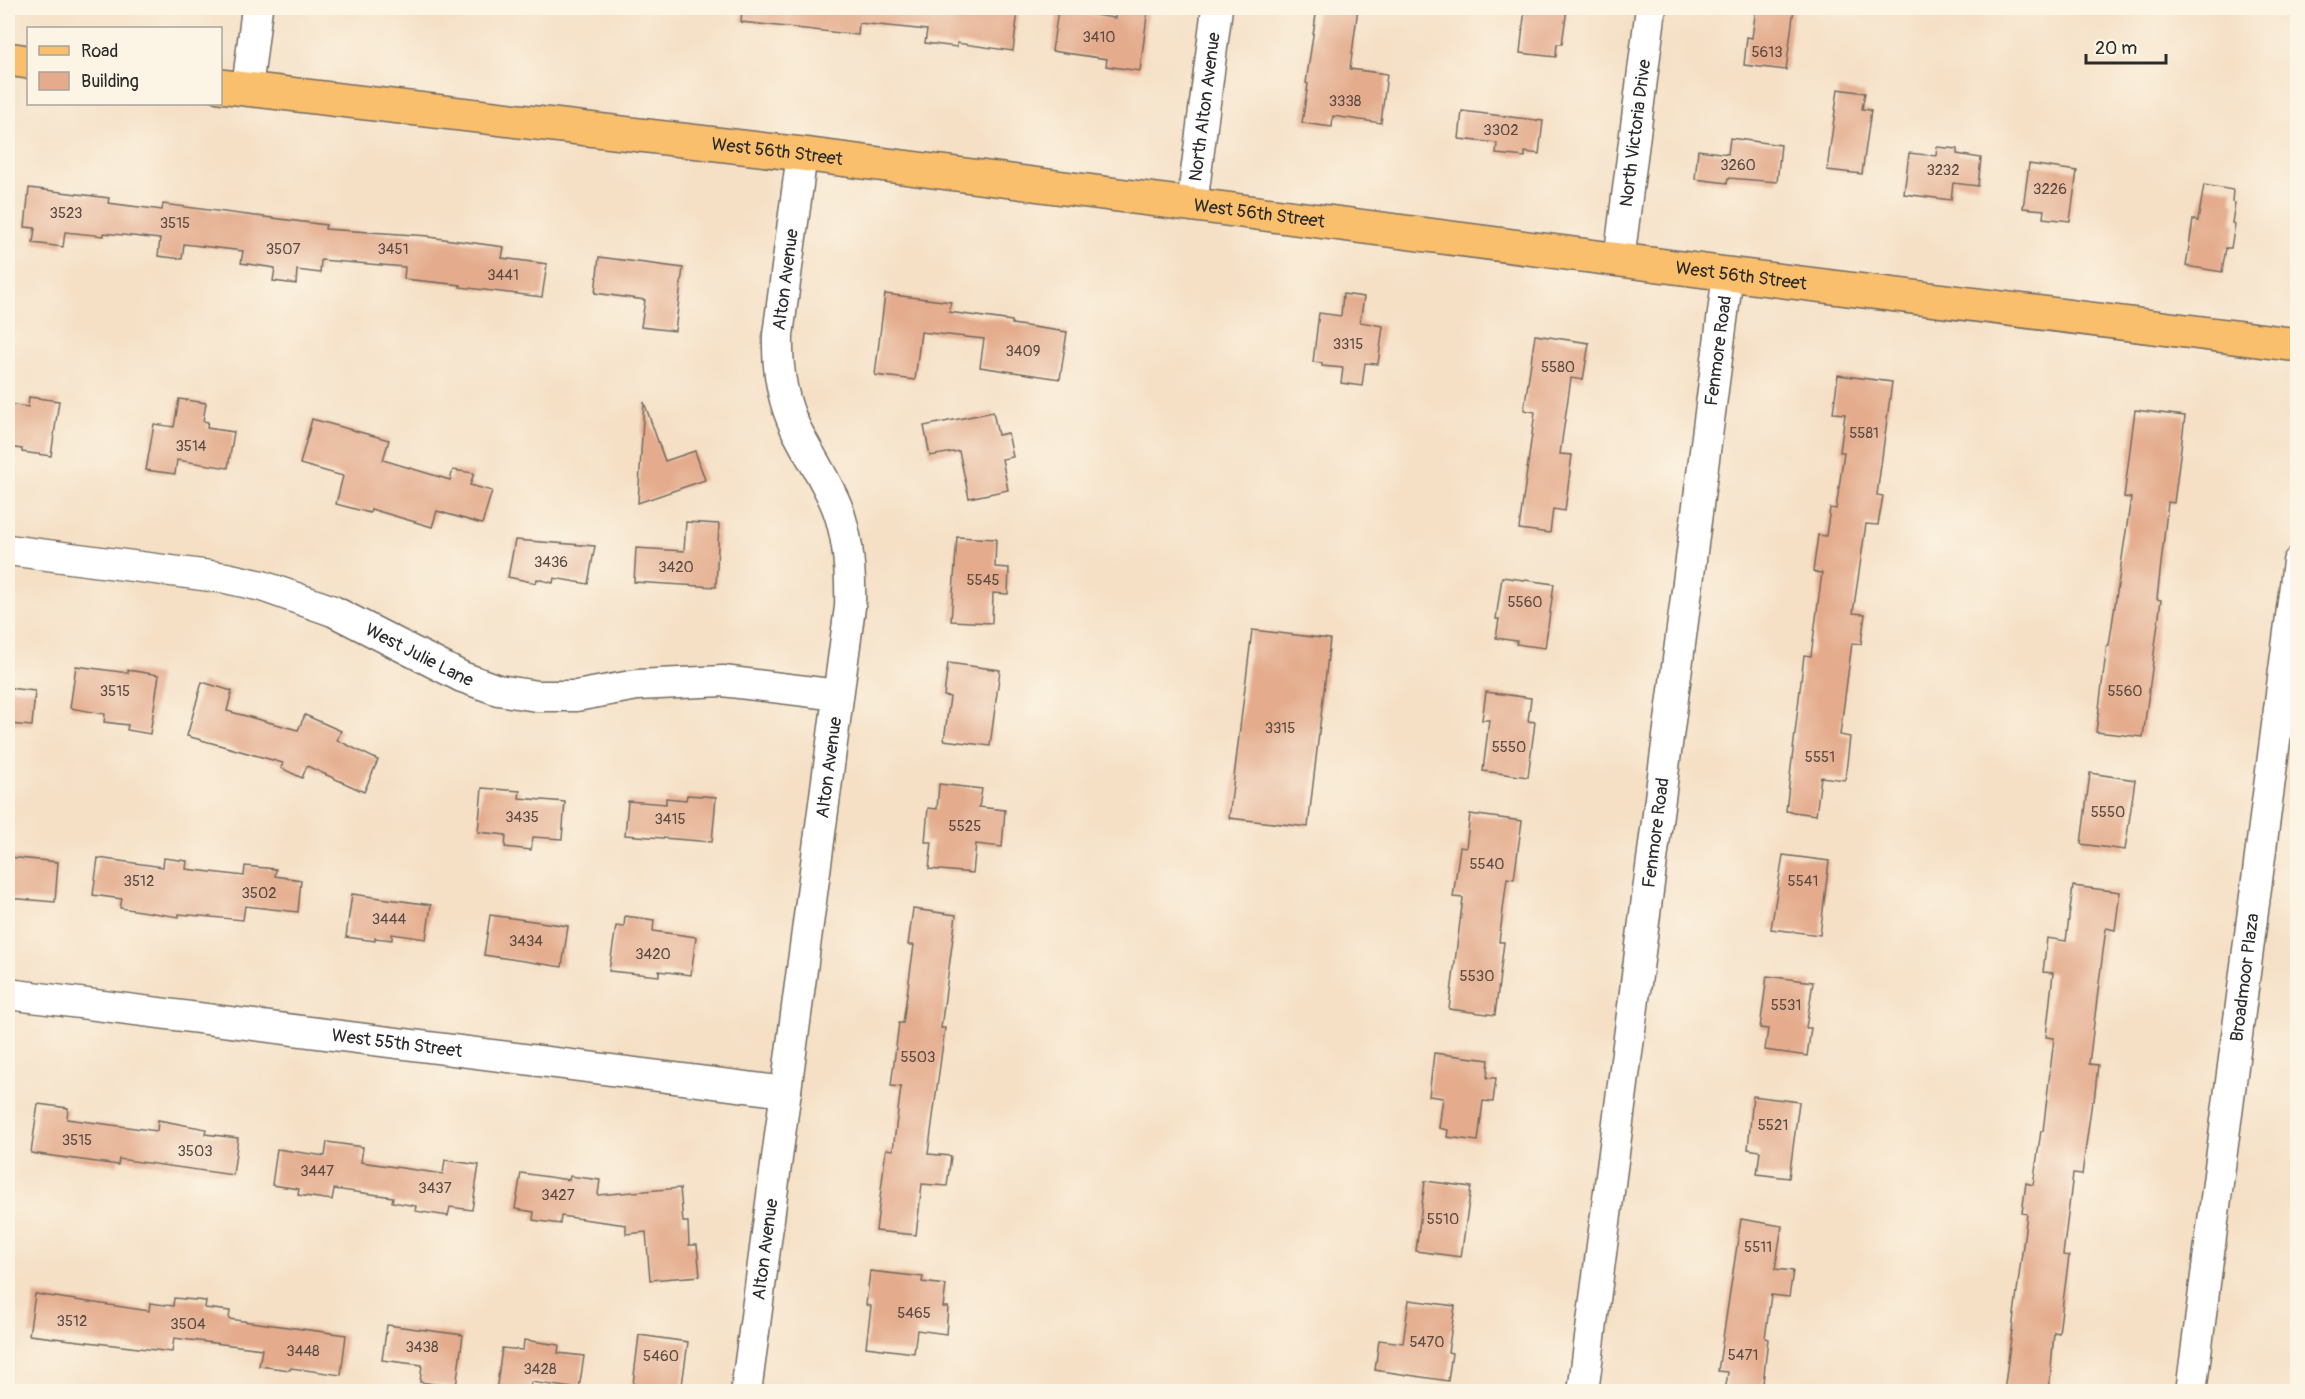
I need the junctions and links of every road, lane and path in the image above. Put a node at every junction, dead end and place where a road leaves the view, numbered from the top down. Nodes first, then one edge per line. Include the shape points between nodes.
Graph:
1 (257, 8) edge
2 (1217, 8) edge
3 (1652, 8) edge
4 (8, 59) edge
5 (27, 62) edge
6 (234, 88) edge
7 (802, 154) junction
8 (1192, 205) junction
9 (1618, 260) junction
10 (1728, 274) junction
11 (2298, 345) edge
12 (8, 550) edge
13 (2298, 562) edge
14 (838, 695) junction
15 (8, 994) edge
16 (786, 1092) junction
17 (746, 1392) edge
18 (1582, 1392) edge
19 (2191, 1392) edge

1 - 6 street
2 - 8 street, North Alton Avenue
3 - 9 street, North Victoria Drive
4 - 5 main road
6 - 7 main road, West 56th Street
7 - 8 main road, West 56th Street
7 - 14 street, Alton Avenue via 778,359 792,420 836,506 846,544 850,607
8 - 9 main road, West 56th Street
9 - 10 main road, West 56th Street
10 - 11 main road, West 56th Street
10 - 18 street, Fenmore Road
12 - 14 street, West Julie Lane via 262,586 333,611 462,677 498,690 576,696 637,685 723,681
13 - 19 street, Broadmoor Plaza
14 - 16 street, Alton Avenue
15 - 16 street, West 55th Street
16 - 17 street, Alton Avenue

